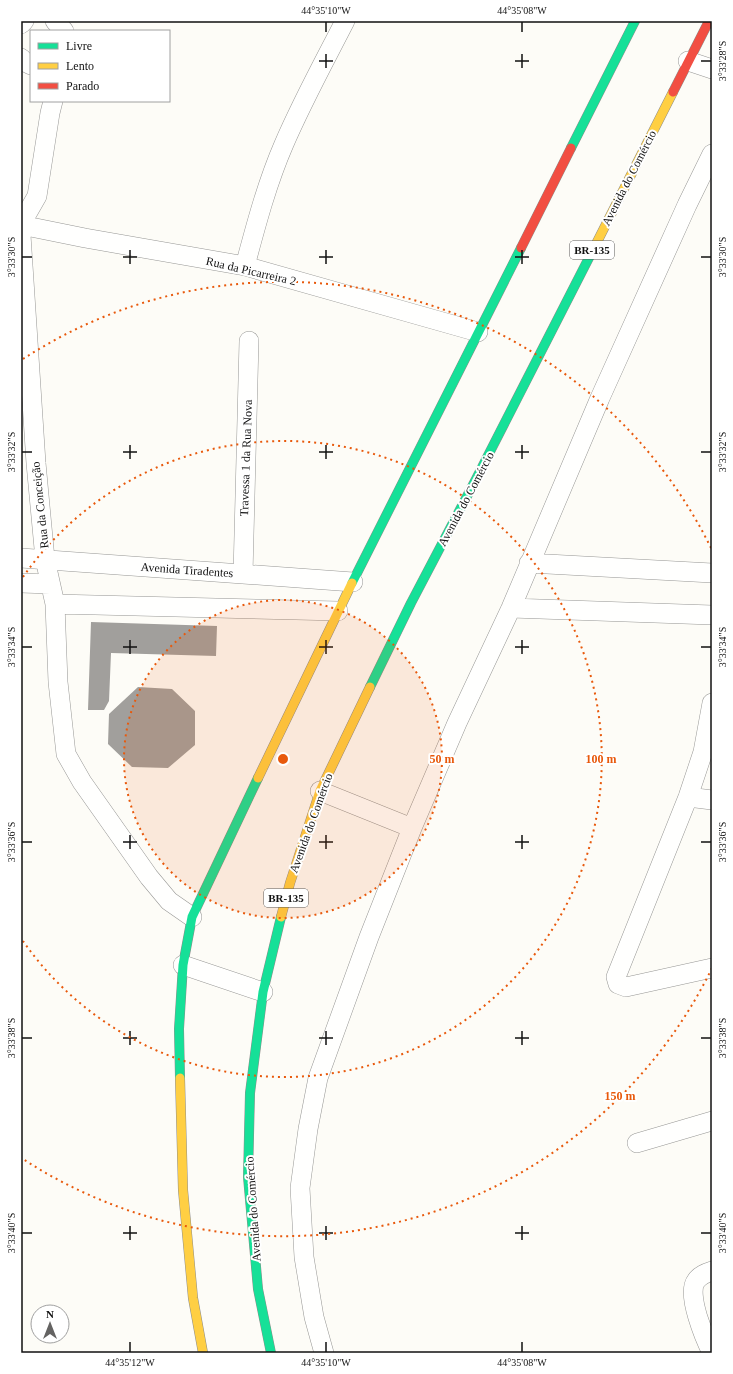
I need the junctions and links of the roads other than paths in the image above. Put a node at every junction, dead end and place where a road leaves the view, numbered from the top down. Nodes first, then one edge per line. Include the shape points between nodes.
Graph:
1 (24, 21) edge
2 (55, 21) edge
3 (345, 21) edge
4 (635, 21) edge
5 (703, 23) edge
6 (21, 24) edge
7 (63, 30) edge
8 (21, 58) edge
9 (688, 61) junction
10 (30, 64) edge
11 (712, 69) edge
12 (53, 102) edge
13 (712, 154) edge
14 (21, 224) edge
15 (21, 236) edge
16 (245, 266) junction
17 (478, 332) junction
18 (249, 341) dead end
19 (21, 558) edge
20 (45, 559) junction
21 (529, 563) junction
22 (712, 573) edge
23 (243, 574) junction
24 (353, 582) junction
25 (21, 583) edge
26 (50, 584) junction
27 (55, 604) junction
28 (511, 608) junction
29 (338, 611) junction
30 (712, 615) edge
31 (712, 703) edge
32 (320, 791) junction
33 (688, 797) junction
34 (712, 800) edge
35 (412, 828) junction
36 (192, 917) junction
37 (183, 965) junction
38 (712, 968) edge
39 (263, 992) junction
40 (712, 1121) edge
41 (637, 1143) dead end
42 (712, 1271) edge
43 (203, 1353) edge
44 (271, 1353) edge
45 (324, 1353) edge
46 (712, 1353) edge

1 - 6 street
2 - 7 street
3 - 16 street via 283,144 264,197
4 - 17 main road
5 - 9 main road, Avenida do Comércio / BR-135
8 - 10 street
9 - 11 street
9 - 32 main road, Avenida do Comércio / BR-135 via 480,472 410,603
12 - 14 street via 37,196
13 - 21 street via 603,391
14 - 16 street, Rua da Picarreira 2
15 - 20 street, Rua da Conceição
16 - 17 street, Rua da Picarreira 2
17 - 24 main road
18 - 23 street, Travessa 1 da Rua Nova
19 - 20 street, Avenida Tiradentes
20 - 23 street, Avenida Tiradentes
20 - 26 street
21 - 22 street
21 - 28 street
23 - 24 street, Avenida Tiradentes
24 - 29 main road
25 - 26 street
26 - 27 street
27 - 29 street
27 - 36 street via 58,682 66,754 82,782 149,877 169,901
28 - 30 street
28 - 35 street via 457,723
29 - 36 main road
31 - 33 street via 703,752
32 - 35 street
32 - 39 main road, Avenida do Comércio / BR-135 via 290,883
33 - 34 street
33 - 38 street via 616,977 618,984 626,987
35 - 45 street via 369,936 318,1078 308,1129 300,1188 304,1257 314,1317
36 - 37 main road
37 - 39 street
37 - 43 main road via 179,1029 184,1190 193,1298
39 - 44 main road, Avenida do Comércio / BR-135 via 250,1092 248,1177 258,1289
40 - 41 street
42 - 46 street via 703,1274 695,1282 693,1292 695,1308

